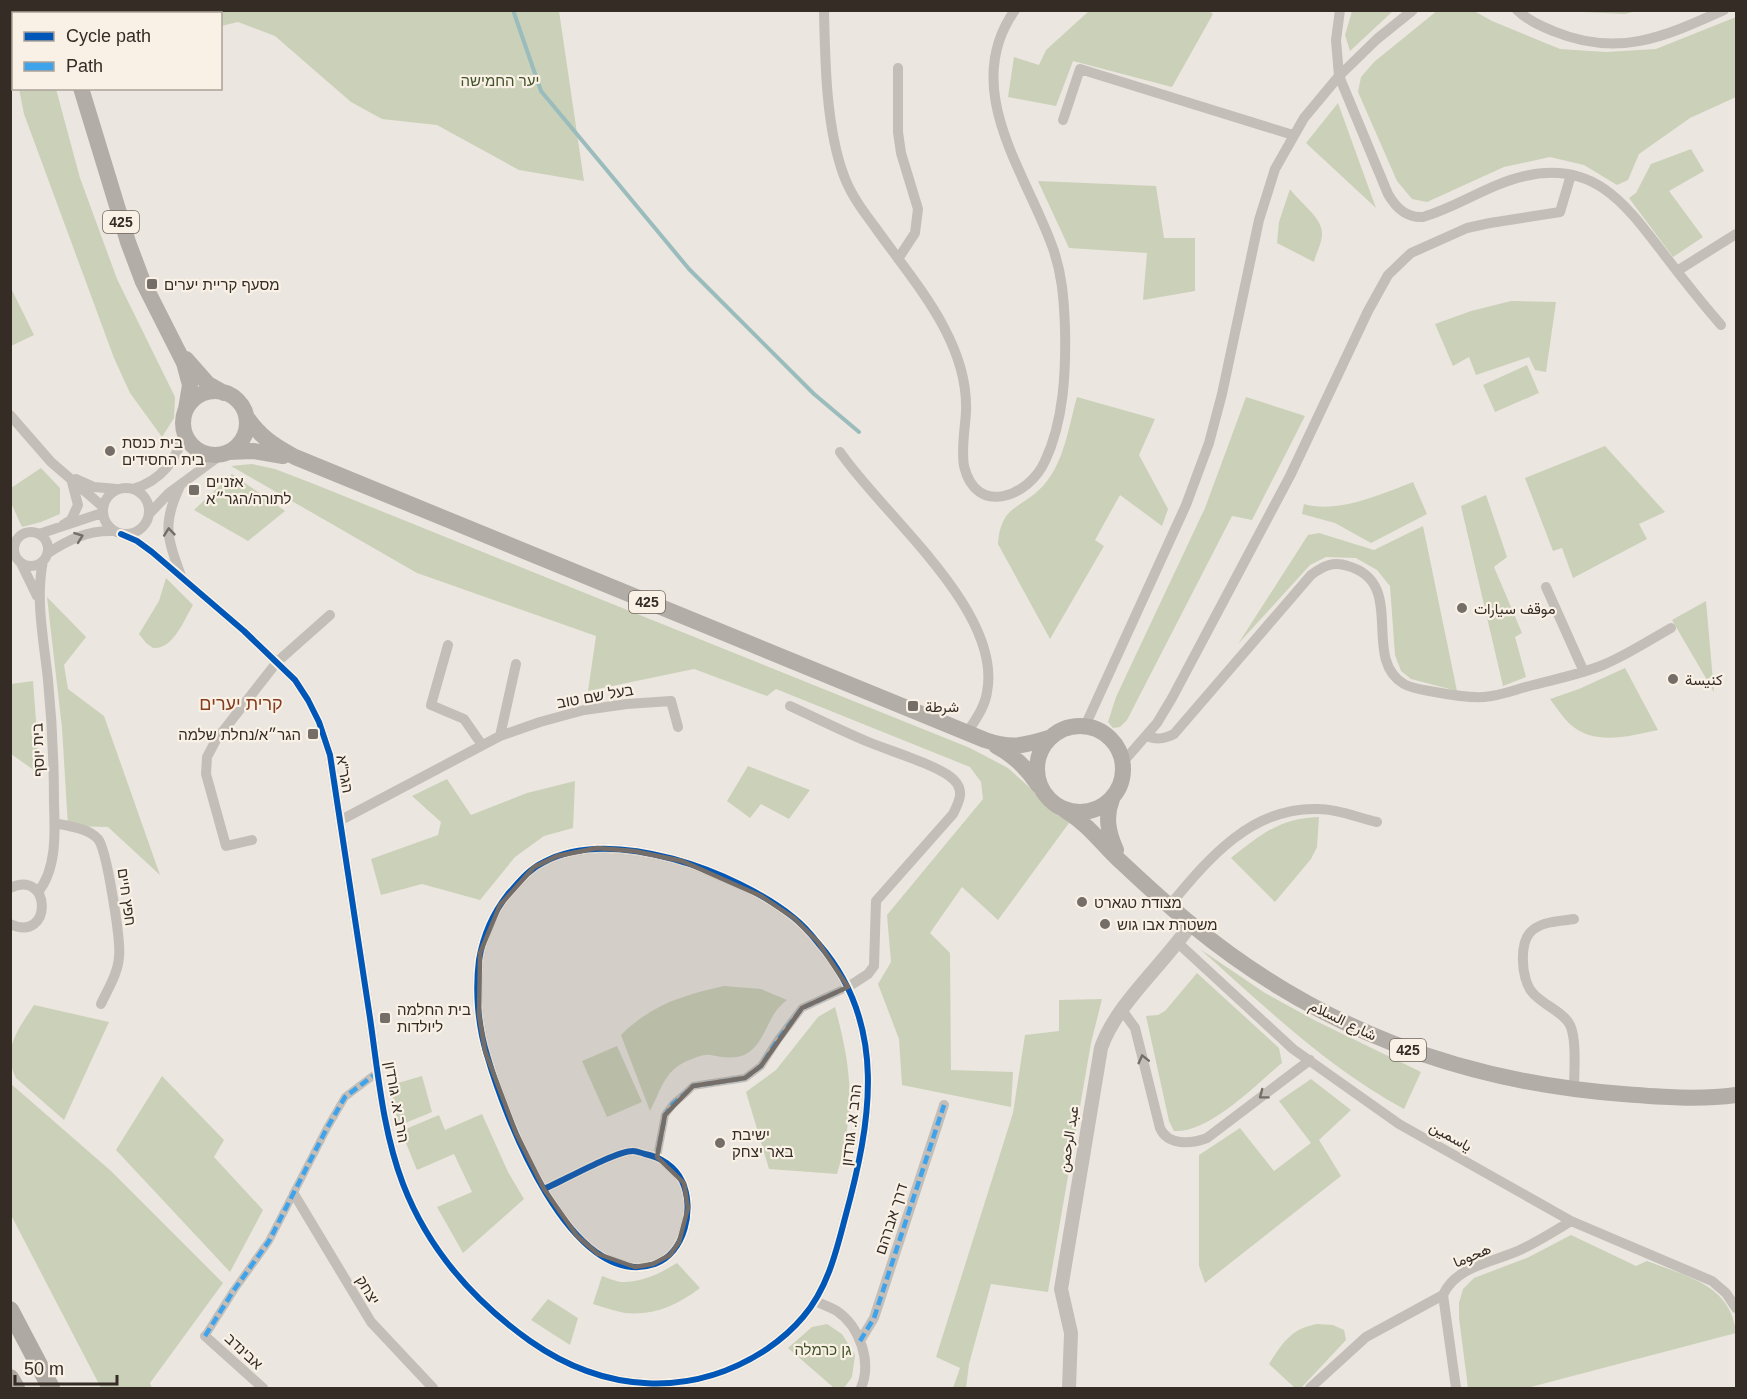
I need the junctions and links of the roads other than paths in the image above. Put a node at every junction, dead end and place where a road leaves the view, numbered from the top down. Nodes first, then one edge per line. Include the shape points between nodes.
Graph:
1 (824, 10) edge
2 (1016, 10) edge
3 (1340, 10) edge
4 (1413, 10) edge
5 (1517, 10) edge
6 (1724, 10) edge
7 (898, 68) dead end
8 (1339, 76) junction
9 (82, 90) edge
10 (1063, 120) dead end
11 (1293, 135) junction
12 (1571, 175) junction
13 (1737, 234) edge
14 (898, 259) junction
15 (1677, 271) junction
16 (1721, 325) dead end
17 (178, 349) junction
18 (224, 393) junction
19 (186, 409) junction
20 (10, 415) edge
21 (246, 416) junction
22 (184, 431) junction
23 (840, 452) dead end
24 (225, 453) junction
25 (310, 463) junction
26 (60, 470) junction
27 (70, 479) junction
28 (180, 486) junction
29 (117, 489) junction
30 (132, 489) junction
31 (102, 510) junction
32 (149, 514) junction
33 (142, 528) junction
34 (58, 529) junction
35 (117, 532) junction
36 (39, 534) junction
37 (13, 548) edge
38 (152, 552) junction
39 (46, 557) junction
40 (21, 563) junction
41 (182, 579) junction
42 (1546, 587) dead end
43 (40, 604) junction
44 (330, 615) dead end
45 (1671, 628) dead end
46 (448, 645) dead end
47 (277, 662) junction
48 (516, 664) dead end
49 (1584, 672) junction
50 (790, 706) dead end
51 (1085, 726) junction
52 (678, 727) dead end
53 (967, 733) junction
54 (1146, 735) junction
55 (500, 736) junction
56 (1049, 738) junction
57 (985, 740) junction
58 (482, 745) junction
59 (1122, 762) junction
60 (1040, 787) junction
61 (1112, 799) junction
62 (1066, 811) junction
63 (341, 820) junction
64 (1377, 822) dead end
65 (55, 823) junction
66 (252, 840) dead end
67 (1131, 870) junction
68 (10, 888) edge
69 (38, 892) junction
70 (1170, 905) junction
71 (1574, 919) dead end
72 (10, 924) edge
73 (1191, 924) junction
74 (1178, 943) junction
75 (848, 987) junction
76 (101, 1004) dead end
77 (1122, 1010) junction
78 (372, 1034) joint
79 (1310, 1060) junction
80 (378, 1072) junction
81 (1574, 1089) junction
82 (1737, 1095) edge
83 (944, 1105) dead end
84 (657, 1156) junction
85 (544, 1189) junction
86 (294, 1194) junction
87 (1571, 1221) junction
88 (1443, 1295) junction
89 (815, 1300) junction
90 (1737, 1308) edge
91 (10, 1310) edge
92 (205, 1336) joint
93 (860, 1341) junction
94 (10, 1378) edge
95 (16, 1389) edge
96 (51, 1389) edge
97 (262, 1389) edge
98 (433, 1389) edge
99 (861, 1389) edge
100 (1069, 1389) edge
101 (1310, 1389) edge
102 (1456, 1389) edge

1 - 14 street via 826,77 844,176 855,199
2 - 14 street via 994,63 996,106 1007,143 1051,242 1063,287 1065,329 1064,378 1054,437 1034,479 1017,492 990,497 981,494 970,481 964,464 966,390 959,362 936,314
3 - 8 street via 1336,40
4 - 8 street
5 - 6 street via 1563,35 1607,44 1655,38
7 - 14 street via 898,132 918,208 915,233
8 - 11 street
8 - 12 street via 1388,194 1409,216 1428,216 1525,176
9 - 17 main road, 425 via 131,252
10 - 11 street via 1080,69
11 - 51 street via 1263,203 1209,443 1186,505
12 - 15 street via 1618,198
12 - 54 street via 1560,212 1467,228 1412,253 1388,275 1290,476 1172,698
13 - 15 street
15 - 16 street
17 - 18 main road, 425 via 208,384
17 - 19 main road, 425 via 188,375
18 - 19 main road via 198,396
18 - 21 main road, 425 via 234,398
19 - 22 main road, 425
20 - 26 street
21 - 24 main road via 244,437
21 - 25 main road, 425 via 269,443
22 - 24 main road, 425 via 194,448 202,453
22 - 30 street via 176,455 162,473
23 - 53 street via 953,587 980,636 988,668 988,690 985,704
24 - 25 main road, 425 via 269,453
24 - 28 street
25 - 53 main road, 425
26 - 27 street
26 - 29 street via 94,487
27 - 31 street
27 - 34 street via 78,505 71,520
28 - 32 street
41 -> 28 street via 171,549 168,525 170,507
29 - 30 street
29 - 31 street
30 - 32 street via 146,500
31 - 34 street
31 - 35 street via 105,523
32 - 33 street
33 - 35 street via 127,535
33 - 38 street, הגר"א
34 - 36 street
35 - 38 street, הגר"א
39 -> 35 street via 77,537 102,530
36 - 37 street via 24,534
36 - 39 street via 46,542
37 - 40 street
38 - 41 street, הגר"א
39 - 40 street via 30,566
39 - 43 street
40 - 43 street
41 - 47 street, הגר"א
42 - 49 street
43 - 65 street, בית יוסף via 51,718
44 - 47 street
45 - 49 street
46 - 58 street via 431,705 464,719
47 - 63 street, הגר"א via 295,680 319,722 330,755
47 - 66 street via 207,757 207,774 226,846
48 - 55 street
49 - 54 street via 1485,697 1452,695 1403,683 1385,657 1378,589 1365,573 1343,564 1331,564 1311,575 1174,734 1165,739
50 - 75 street via 944,772 961,791 961,800 953,813 876,901 874,966
51 - 56 main road, 425 via 1059,730
51 - 59 main road via 1110,738
52 - 55 street, בעל שם טוב via 671,701 584,711
53 - 57 main road, 425
54 - 59 street
55 - 58 street, בעל שם טוב
56 - 57 main road, 425 via 1012,747
56 - 60 main road via 1037,761
57 - 60 main road, 425 via 1017,759
58 - 63 street, בעל שם טוב
59 - 61 main road, 425 via 1123,775
60 - 62 main road, 425 via 1051,802
61 - 62 main road via 1090,812
61 - 67 main road, شارع السلام / 425 via 1108,829
62 - 67 main road, شارع السلام / 425 via 1092,830
63 - 78 street, הגר"א
64 - 70 street via 1322,808 1299,809 1271,818 1228,842 1206,861
65 - 69 street, בית יוסף via 50,869
65 - 76 street, חפץ חיים via 93,835 99,840 107,864 120,954
67 - 70 main road, شارع السلام / 425
68 - 69 street via 27,885
69 - 72 street via 43,906 38,920 27,927
70 - 73 main road, شارع السلام / 425
71 - 81 street via 1532,930 1522,960 1526,984 1533,994 1570,1024
73 - 74 street, عبد الرحمن
73 - 81 main road, شارع السلام / 425 via 1298,998 1376,1037 1464,1068
74 - 77 street, عبد الرحمن
74 - 79 street, ياسمين via 1293,1049
75 - 84 street via 802,1008 761,1066 745,1078 693,1086 665,1115
75 - 85 street, הרב א. גורדון via 837,966 794,918 761,896 682,861 597,848 575,850 534,867 500,905 489,924 480,953 479,1015 485,1051 516,1133
75 - 89 street, הרב א. גורדון via 865,1037 868,1103 858,1172 835,1258
79 -> 77 street via 1206,1138 1187,1143 1171,1140 1160,1128 1135,1028
77 - 100 street, عبد الرحمن via 1104,1038 1098,1059 1061,1289 1071,1333
78 - 80 street, הרב א. גורדון
79 - 87 street, ياسمين via 1399,1124
80 - 86 street via 345,1097
80 - 89 street, הרב א. גורדון via 392,1148 403,1183 423,1225 450,1267 480,1302 521,1335 570,1366 639,1384 697,1382 722,1374 777,1342 801,1320
81 - 82 main road, شارع السلام / 425 via 1654,1096
83 - 93 street, דרך אברהם via 874,1318
84 - 85 street via 632,1151
84 - 85 street via 684,1183 688,1208 679,1242 670,1256 653,1264 635,1267 598,1254 577,1236
86 - 92 street via 269,1240
86 - 98 street, יצחק via 371,1322
87 - 88 street, هحوما via 1523,1249 1467,1270 1454,1278
87 - 90 street, ياسمين via 1712,1281
88 - 101 street via 1366,1337
88 - 102 street
89 - 93 street via 837,1312
91 - 96 highway
92 - 97 street, אבינדב
93 - 99 street via 865,1362
94 - 95 highway

